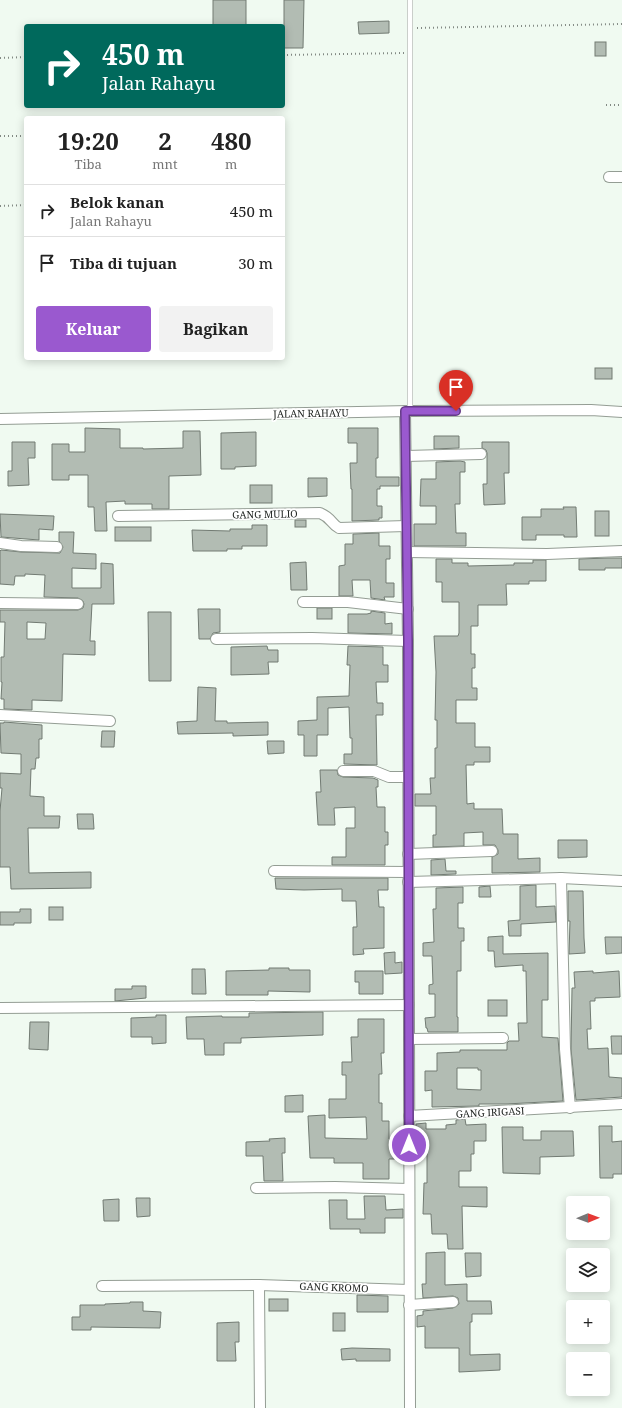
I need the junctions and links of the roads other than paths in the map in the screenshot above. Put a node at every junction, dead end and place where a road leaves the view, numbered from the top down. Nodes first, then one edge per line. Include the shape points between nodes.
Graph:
1 (410, 0) edge
2 (610, 177) dead end
3 (622, 177) edge
4 (408, 411) junction
5 (622, 412) edge
6 (0, 419) edge
7 (481, 454) dead end
8 (406, 456) junction
9 (118, 516) dead end
10 (406, 526) junction
11 (0, 543) edge
12 (57, 547) dead end
13 (622, 551) edge
14 (407, 552) junction
15 (303, 602) dead end
16 (0, 603) edge
17 (78, 604) dead end
18 (408, 609) junction
19 (216, 639) dead end
20 (408, 641) junction
21 (0, 715) edge
22 (110, 721) dead end
23 (343, 771) dead end
24 (408, 776) junction
25 (492, 851) dead end
26 (408, 854) junction
27 (274, 871) dead end
28 (408, 877) junction
29 (561, 878) junction
30 (622, 881) edge
31 (409, 1005) junction
32 (0, 1008) edge
33 (503, 1038) dead end
34 (408, 1039) junction
35 (622, 1104) edge
36 (570, 1108) junction
37 (409, 1116) junction
38 (256, 1188) dead end
39 (409, 1189) junction
40 (259, 1285) junction
41 (102, 1286) dead end
42 (409, 1290) junction
43 (453, 1302) dead end
44 (409, 1304) junction
45 (260, 1408) edge
46 (410, 1408) edge

1 - 4 lane
2 - 3 street
4 - 5 street, JALAN RAHAYU
4 - 6 street, JALAN RAHAYU
4 - 8 street
7 - 8 street
8 - 10 street
9 - 10 street, GANG MULIO via 320,513 328,516 334,526 339,528
10 - 14 street
11 - 12 street
13 - 14 street via 547,554
14 - 18 street
15 - 18 street via 348,602
16 - 17 street
18 - 20 street
19 - 20 street
20 - 24 street
21 - 22 street
23 - 24 street via 374,771 389,777
24 - 26 street
25 - 26 street
26 - 28 street
27 - 28 street
28 - 29 street
28 - 31 street
29 - 30 street
29 - 36 street via 565,1049
31 - 32 street
31 - 34 street
33 - 34 street
34 - 37 street
35 - 36 street, GANG IRIGASI
36 - 37 street, GANG IRIGASI
37 - 39 street
38 - 39 street
39 - 42 street
40 - 41 street, GANG KROMO
40 - 42 street, GANG KROMO
40 - 45 street
42 - 44 street
43 - 44 street
44 - 46 street

